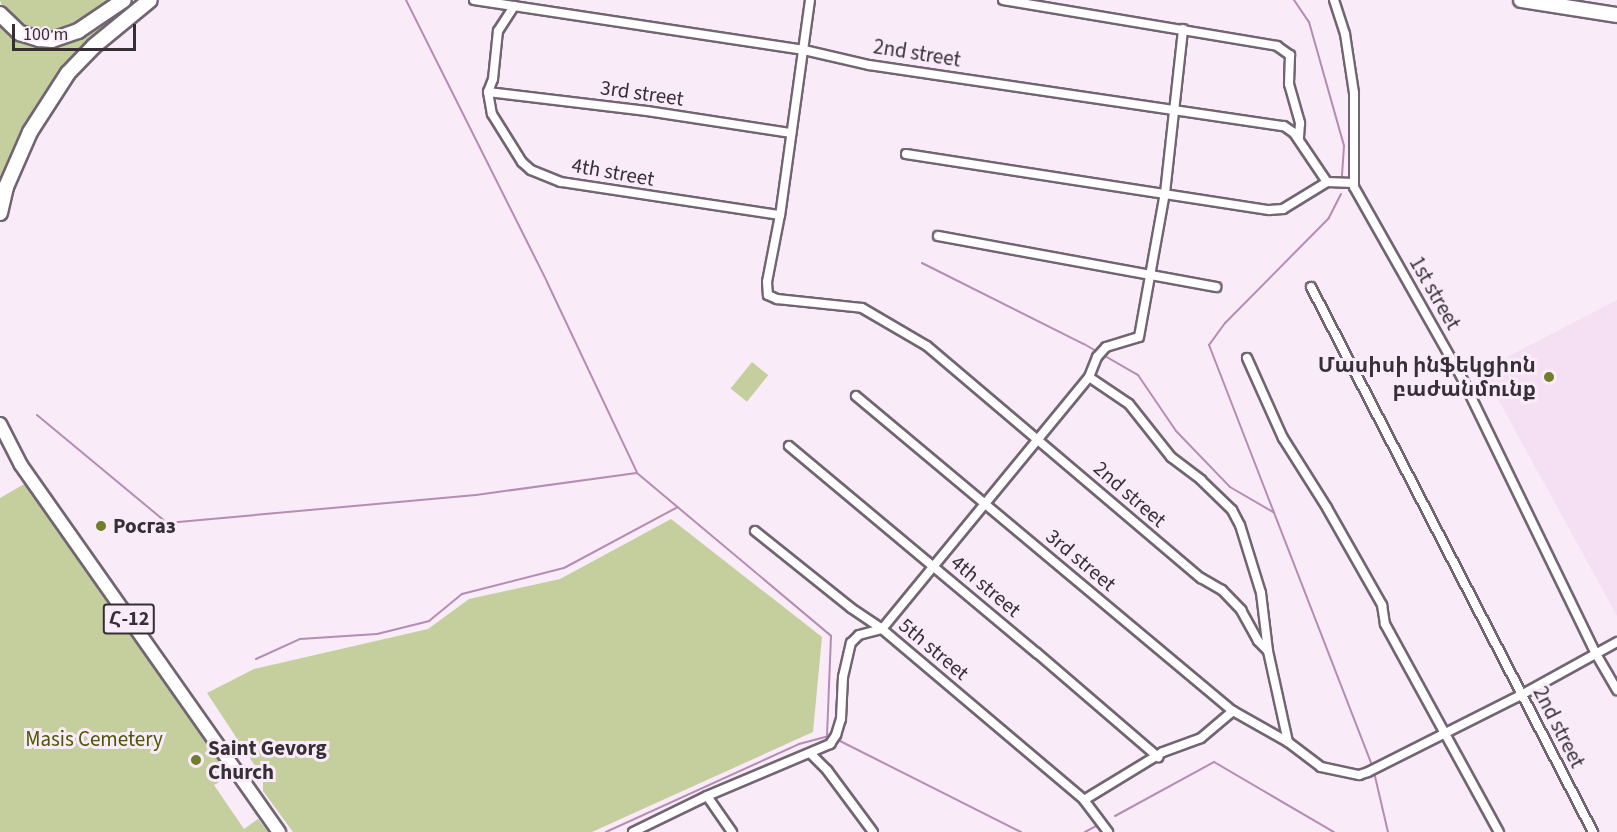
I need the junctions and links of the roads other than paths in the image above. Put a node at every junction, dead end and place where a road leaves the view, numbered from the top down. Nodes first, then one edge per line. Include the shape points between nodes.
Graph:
1 (124, 0) edge
2 (150, 0) edge
3 (474, 0) edge
4 (810, 0) edge
5 (1003, 0) edge
6 (1334, 0) edge
7 (1521, 0) edge
8 (514, 6) junction
9 (0, 14) edge
10 (1617, 15) edge
11 (1183, 29) junction
12 (804, 50) junction
13 (488, 92) junction
14 (1175, 110) junction
15 (791, 133) junction
16 (1299, 140) junction
17 (906, 154) dead end
18 (1328, 182) junction
19 (1353, 183) junction
20 (1165, 193) junction
21 (0, 213) edge
22 (780, 215) junction
23 (938, 236) dead end
24 (1149, 273) junction
25 (1216, 286) dead end
26 (1311, 287) dead end
27 (1247, 358) dead end
28 (1089, 377) junction
29 (856, 396) dead end
30 (0, 423) edge
31 (1039, 440) junction
32 (789, 446) dead end
33 (986, 503) junction
34 (755, 531) dead end
35 (934, 566) junction
36 (882, 629) junction
37 (1617, 642) edge
38 (1268, 651) junction
39 (1596, 654) junction
40 (1617, 690) edge
41 (1521, 695) junction
42 (1233, 711) junction
43 (1445, 732) junction
44 (1288, 742) junction
45 (811, 754) junction
46 (1158, 757) junction
47 (707, 796) junction
48 (1084, 800) junction
49 (279, 832) edge
50 (633, 832) edge
51 (732, 832) edge
52 (873, 832) edge
53 (1108, 832) edge
54 (1499, 832) edge
55 (1593, 832) edge

1 - 9 highway via 78,32 52,40 20,33
2 - 21 highway via 68,73 30,132 6,187
3 - 8 street, 2nd street
4 - 12 street
5 - 11 street
6 - 19 street, 1st street via 1345,34 1354,93
7 - 10 highway
8 - 12 street, 2nd street
8 - 13 street via 498,31
11 - 14 street
11 - 16 street via 1277,45 1290,55 1289,84 1300,123
12 - 14 street, 2nd street via 869,65
12 - 15 street
13 - 15 street, 3rd street
13 - 22 street, 4th street via 492,114 531,170 561,182
14 - 16 street, 2nd street via 1284,126
14 - 20 street
15 - 22 street
16 - 18 street, 2nd street
17 - 20 street
18 - 19 street
18 - 20 street via 1283,209 1269,210
19 - 39 street, 1st street via 1460,374
20 - 24 street
22 - 31 street, 2nd street via 768,295 862,308 885,320 927,346
23 - 24 street
24 - 25 street
24 - 28 street via 1138,337 1106,346
26 - 41 street, 2nd street
27 - 43 street via 1283,438 1382,605 1385,624
28 - 31 street
28 - 38 street via 1129,404 1171,457 1232,510 1261,593
29 - 33 street, 3rd street
30 - 49 main road, Հ-12 via 21,465
31 - 33 street
31 - 38 street, 2nd street via 1201,578 1222,590 1241,610
32 - 35 street, 4th street
33 - 35 street
33 - 42 street, 3rd street
34 - 36 street, 5th street via 851,609
35 - 36 street
35 - 46 street, 4th street
36 - 45 street via 859,635 851,643 836,735 830,744
36 - 48 street, 5th street
37 - 39 street
38 - 44 street, 2nd street
39 - 40 street, 1st street
39 - 41 street
41 - 43 street
41 - 55 street, 2nd street
42 - 44 street, 3rd street
42 - 46 street via 1201,738
43 - 44 street, 3rd street via 1359,775 1321,767
43 - 54 street
45 - 47 street
45 - 52 street
46 - 48 street
47 - 50 street
47 - 51 street
48 - 53 street, 5th street

